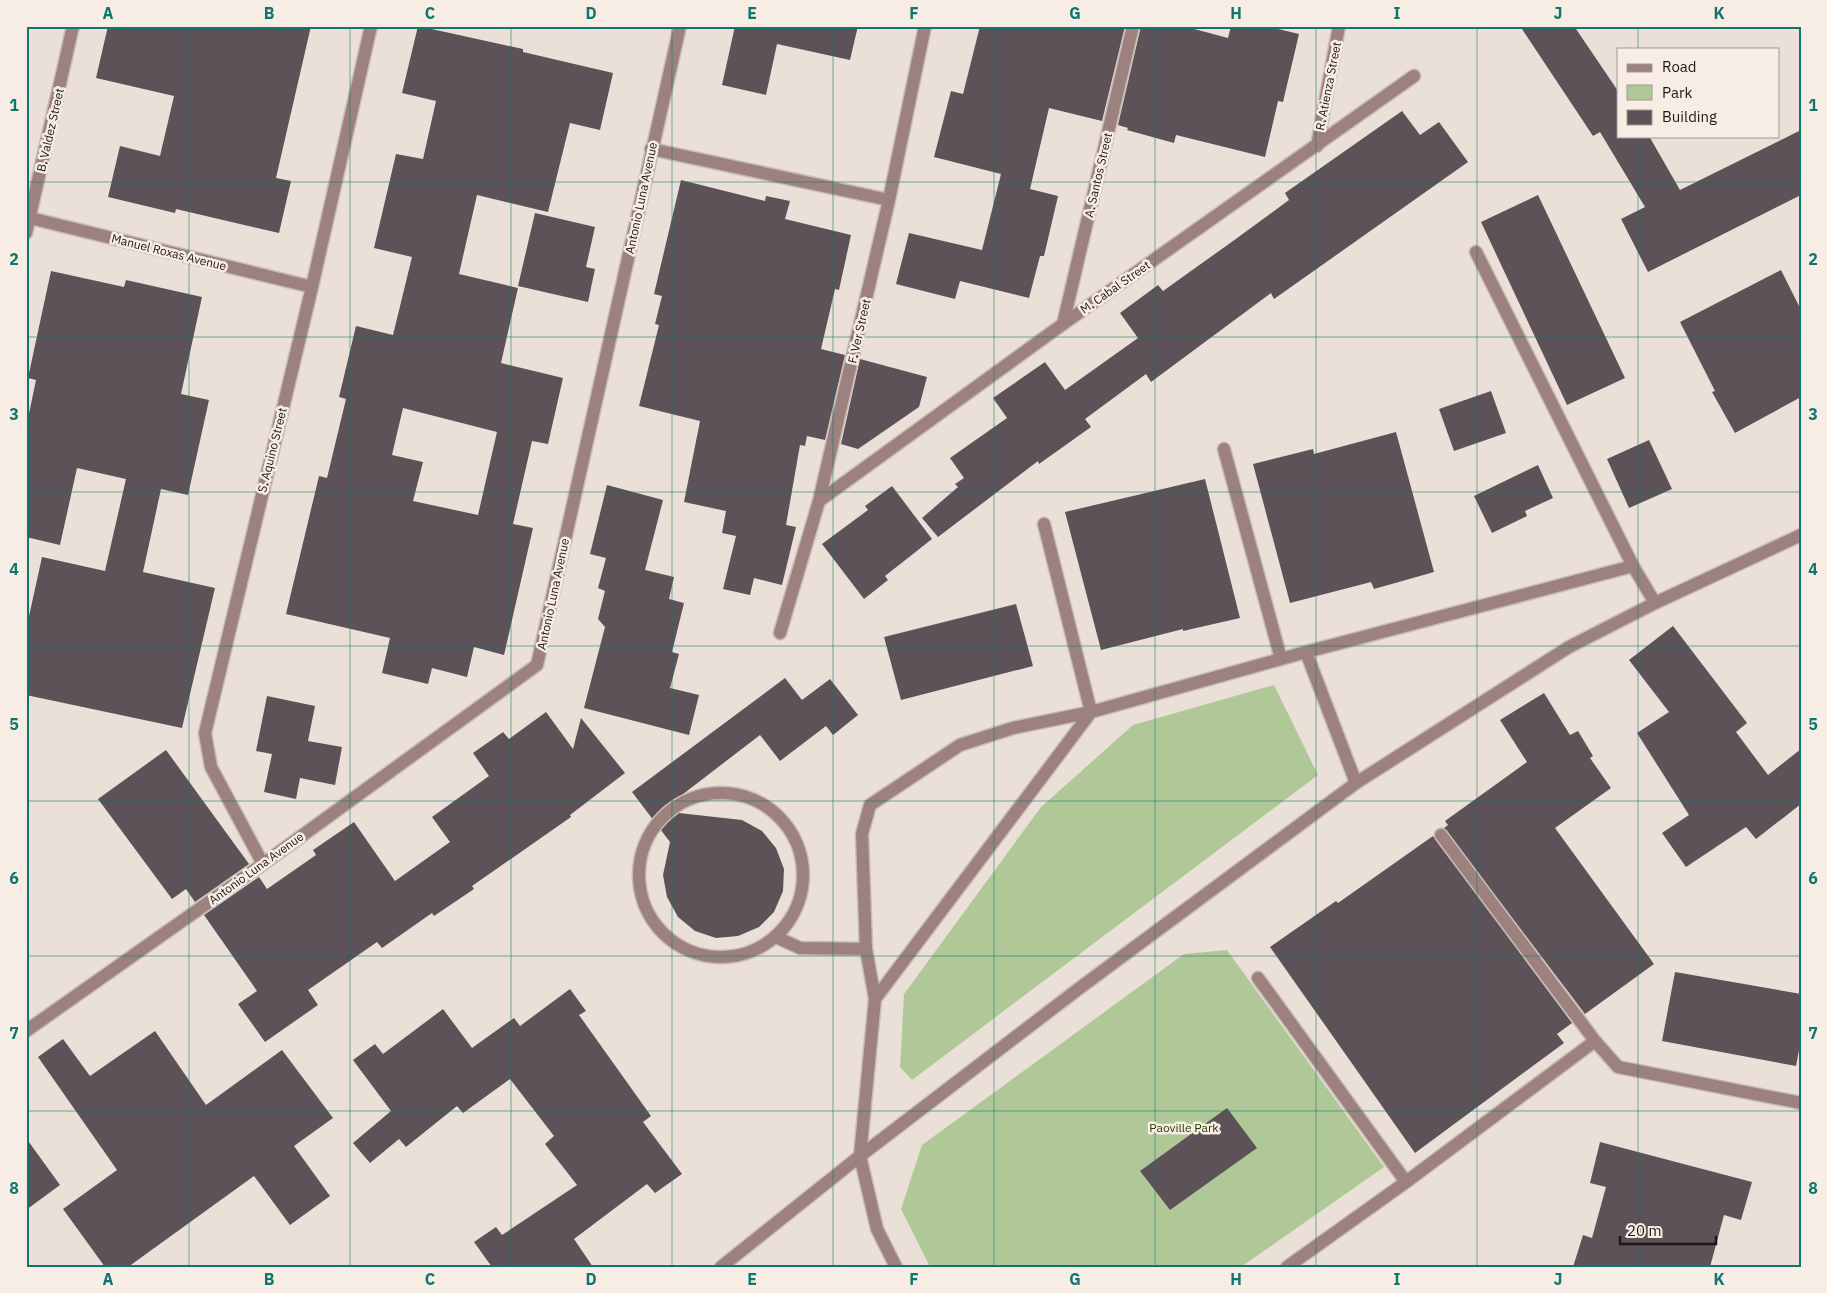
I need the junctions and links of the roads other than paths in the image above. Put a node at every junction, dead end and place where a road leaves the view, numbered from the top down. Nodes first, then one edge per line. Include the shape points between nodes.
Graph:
1 (73, 26) edge
2 (370, 26) edge
3 (680, 26) edge
4 (925, 26) edge
5 (1133, 26) edge
6 (1339, 26) edge
7 (1414, 76) dead end
8 (1317, 146) junction
9 (651, 149) junction
10 (889, 200) junction
11 (28, 217) edge
12 (26, 234) edge
13 (1476, 252) dead end
14 (312, 287) junction
15 (1063, 324) junction
16 (1224, 449) dead end
17 (819, 502) junction
18 (1044, 524) dead end
19 (1801, 535) edge
20 (1633, 566) junction
21 (1655, 602) junction
22 (780, 633) dead end
23 (1306, 652) junction
24 (1281, 659) junction
25 (1091, 712) junction
26 (1356, 783) junction
27 (1441, 836) dead end
28 (264, 864) junction
29 (776, 937) junction
30 (866, 950) junction
31 (1258, 978) dead end
32 (875, 1000) junction
33 (26, 1031) edge
34 (1595, 1041) junction
35 (1801, 1103) edge
36 (860, 1156) junction
37 (1406, 1182) junction
38 (721, 1267) edge
39 (896, 1267) edge
40 (1287, 1267) edge

1 - 11 street, B. Valdez Street
2 - 14 street, S. Aquino Street
3 - 9 street, Antonio Luna Avenue
4 - 10 street, F. Ver Street
5 - 15 street, A. Santos Street
6 - 8 street, R. Atienza Street
7 - 8 street, M. Cabal Street
8 - 15 street, M. Cabal Street
9 - 10 street
9 - 28 street, Antonio Luna Avenue via 537,666
10 - 17 street, F. Ver Street
11 - 12 street, B. Valdez Street
11 - 14 street, Manuel Roxas Avenue
13 - 20 street
14 - 28 street, S. Aquino Street via 205,734 211,767
15 - 17 street, M. Cabal Street
16 - 24 street
17 - 22 street, F. Ver Street
18 - 25 street
19 - 21 street
20 - 21 street
20 - 23 street
21 - 26 street via 1569,648
23 - 24 street
23 - 26 street
24 - 25 street
25 - 30 street via 1014,728 960,746 870,805 862,834
25 - 32 street
26 - 36 street
27 - 34 street
28 - 33 street, Antonio Luna Avenue
29 - 29 street via 789,922 804,886 803,865 789,829 760,802 740,795 701,795 666,813 653,828 639,865 639,885 653,922 683,948 722,958 760,948
29 - 30 street via 800,948
30 - 32 street
31 - 37 street
32 - 36 street
34 - 35 street via 1618,1067
34 - 37 street
36 - 38 street
36 - 39 street via 877,1229
37 - 40 street

